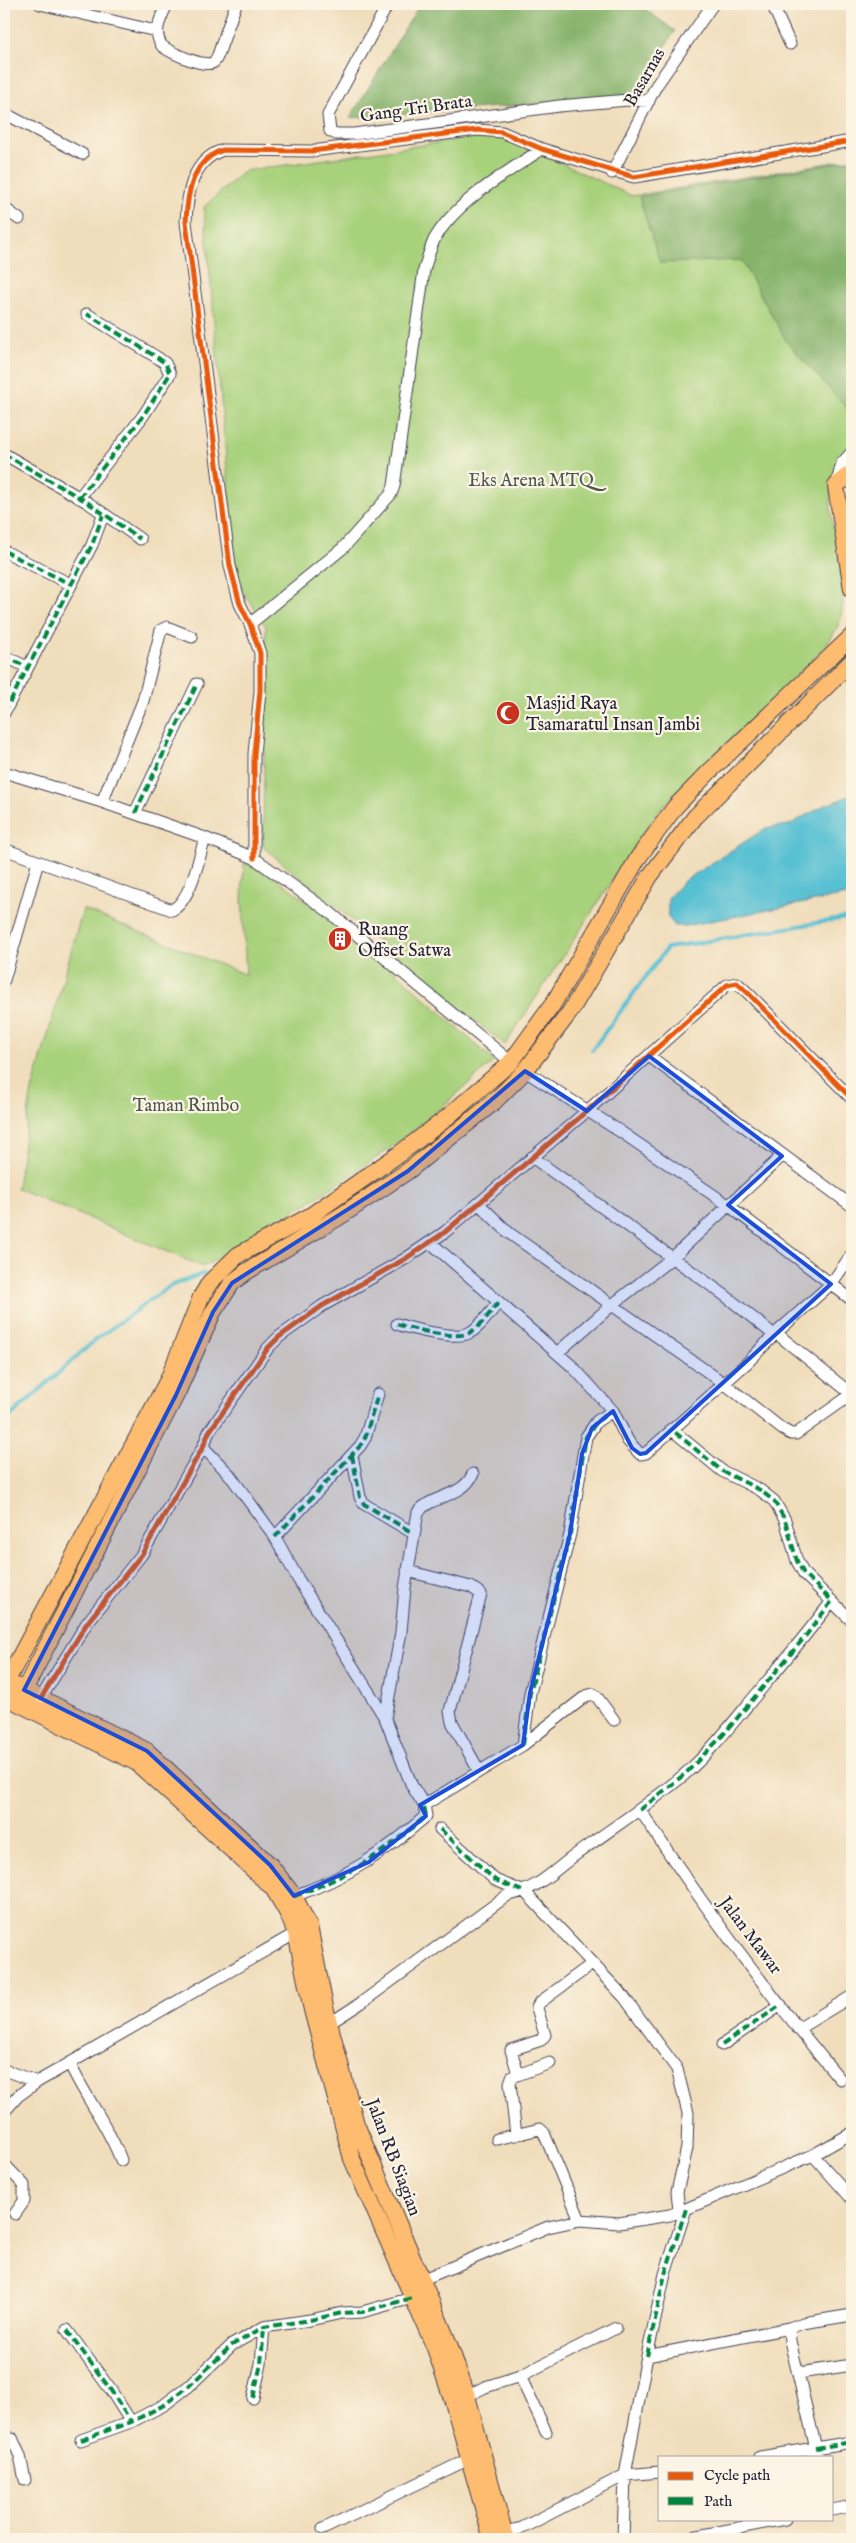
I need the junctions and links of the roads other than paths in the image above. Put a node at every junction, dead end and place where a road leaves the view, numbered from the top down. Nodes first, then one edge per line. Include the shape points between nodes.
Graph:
1 (40, 4) edge
2 (167, 4) edge
3 (236, 4) edge
4 (388, 4) edge
5 (713, 4) edge
6 (772, 4) edge
7 (156, 30) junction
8 (790, 44) dead end
9 (649, 101) junction
10 (4, 113) edge
11 (852, 141) edge
12 (542, 149) junction
13 (82, 154) dead end
14 (612, 173) junction
15 (4, 208) edge
16 (19, 219) dead end
17 (87, 314) dead end
18 (852, 452) edge
19 (4, 454) edge
20 (852, 481) edge
21 (836, 486) junction
22 (79, 498) junction
23 (103, 515) junction
24 (140, 538) dead end
25 (4, 551) edge
26 (70, 584) junction
27 (852, 589) edge
28 (250, 624) junction
29 (852, 627) edge
30 (192, 636) dead end
31 (852, 637) edge
32 (4, 656) edge
33 (852, 661) edge
34 (27, 667) junction
35 (197, 684) dead end
36 (4, 712) edge
37 (4, 772) edge
38 (102, 802) junction
39 (134, 813) junction
40 (205, 838) junction
41 (4, 849) edge
42 (254, 858) junction
43 (38, 862) junction
44 (4, 980) edge
45 (649, 1056) junction
46 (511, 1062) junction
47 (525, 1071) junction
48 (852, 1099) edge
49 (586, 1111) junction
50 (399, 1154) junction
51 (782, 1156) junction
52 (532, 1157) junction
53 (408, 1171) junction
54 (478, 1204) junction
55 (728, 1205) junction
56 (852, 1206) edge
57 (430, 1242) junction
58 (852, 1254) edge
59 (672, 1258) junction
60 (831, 1284) junction
61 (852, 1300) edge
62 (499, 1302) junction
63 (612, 1305) junction
64 (397, 1324) dead end
65 (775, 1334) junction
66 (558, 1353) junction
67 (724, 1384) junction
68 (378, 1394) dead end
69 (613, 1411) junction
70 (671, 1429) junction
71 (203, 1448) junction
72 (352, 1455) junction
73 (473, 1474) dead end
74 (413, 1533) junction
75 (275, 1537) junction
76 (407, 1571) junction
77 (832, 1601) junction
78 (852, 1620) edge
79 (9, 1692) edge
80 (41, 1698) junction
81 (385, 1718) junction
82 (614, 1720) dead end
83 (523, 1745) junction
84 (142, 1757) junction
85 (479, 1772) junction
86 (424, 1805) junction
87 (640, 1810) junction
88 (440, 1829) dead end
89 (525, 1892) junction
90 (294, 1896) junction
91 (296, 1934) junction
92 (592, 1964) junction
93 (852, 1996) edge
94 (781, 2005) junction
95 (330, 2023) junction
96 (798, 2030) junction
97 (722, 2045) dead end
98 (550, 2063) dead end
99 (70, 2064) junction
100 (4, 2070) edge
101 (518, 2074) junction
102 (840, 2079) dead end
103 (37, 2082) junction
104 (4, 2112) edge
105 (852, 2133) edge
106 (516, 2135) junction
107 (497, 2140) dead end
108 (813, 2155) junction
109 (121, 2160) dead end
110 (4, 2164) edge
111 (852, 2198) edge
112 (683, 2210) junction
113 (15, 2214) dead end
114 (580, 2220) junction
115 (421, 2280) junction
116 (412, 2298) junction
117 (852, 2315) edge
118 (264, 2327) junction
119 (616, 2328) dead end
120 (790, 2328) junction
121 (68, 2330) dead end
122 (647, 2356) junction
123 (852, 2365) edge
124 (799, 2373) junction
125 (520, 2376) junction
126 (467, 2396) junction
127 (253, 2398) dead end
128 (131, 2422) junction
129 (546, 2432) dead end
130 (4, 2437) edge
131 (81, 2440) dead end
132 (852, 2442) edge
133 (817, 2452) edge
134 (771, 2456) edge
135 (468, 2459) junction
136 (658, 2472) edge
137 (624, 2475) junction
138 (25, 2480) dead end
139 (852, 2506) edge
140 (834, 2510) edge
141 (780, 2520) edge
142 (323, 2529) dead end
143 (497, 2538) edge
144 (623, 2539) edge
145 (682, 2539) edge

1 - 7 street
2 - 7 street
3 - 7 street via 218,55 214,62 208,64 169,52 158,41
4 - 9 street, Gang Tri Brata via 328,115 330,131 336,134 559,106
5 - 9 street, Basarnas
6 - 8 street
9 - 14 street, Basarnas
10 - 13 street
11 - 14 street via 634,177
12 - 14 street
12 - 28 street via 490,184 450,218 434,241 424,270 391,494 343,548
12 - 28 street via 502,132 477,130 312,151 223,150 211,156 195,172 186,222 230,566 240,604
15 - 16 street
17 - 22 street via 158,358 170,374 143,416
18 - 21 street via 842,463
19 - 22 street
20 - 21 highway via 846,477
21 - 27 highway
22 - 23 street
23 - 24 street
23 - 26 street via 92,546
25 - 26 street
26 - 34 street
28 - 42 street via 260,654 254,754
29 - 31 highway
30 - 38 street via 167,628 161,630 143,701
31 - 46 highway via 675,807 638,858 553,1004
32 - 34 street
33 - 47 highway via 695,817 650,876 570,1012
34 - 36 street
35 - 39 street
37 - 38 street
38 - 39 street
39 - 40 street
40 - 42 street
40 - 43 street via 186,898 172,910
41 - 43 street
42 - 46 street via 328,911
43 - 44 street
45 - 48 street via 714,995 726,985 735,983
45 - 49 street
45 - 51 street
46 - 50 highway
47 - 49 street
47 - 53 highway via 494,1102
49 - 52 street
49 - 55 street
50 - 53 highway
50 - 79 highway via 310,1216 238,1255 210,1282 168,1380
51 - 55 street
51 - 56 street
52 - 54 street
52 - 59 street
53 - 79 highway via 339,1217 246,1272 222,1295 176,1395
54 - 57 street
54 - 63 street via 509,1233
55 - 59 street
55 - 60 street
57 - 62 street
57 - 71 street via 322,1306 273,1342 209,1432
58 - 60 street
59 - 63 street
59 - 65 street
60 - 61 street
60 - 65 street
62 - 64 street via 480,1323 464,1334 422,1332
62 - 66 street
63 - 66 street
63 - 67 street
65 - 67 street
65 - 67 street via 848,1389 848,1397 801,1432 791,1434
66 - 69 street
67 - 70 street
68 - 72 street via 365,1438
69 - 70 street via 632,1448 640,1454 646,1453
69 - 83 street via 597,1421 586,1437 570,1534 530,1693
70 - 77 street via 722,1471 760,1490 774,1501 785,1520 804,1574
71 - 75 street via 229,1474
71 - 80 street via 142,1554 87,1623
72 - 74 street via 364,1504
72 - 75 street
73 - 74 street via 464,1488 421,1509
74 - 76 street
75 - 81 street via 298,1580
76 - 81 street via 401,1632
76 - 85 street via 472,1587 481,1594 450,1710 452,1722
77 - 78 street
77 - 87 street via 723,1735 686,1773
79 - 80 highway
79 - 84 highway
80 - 84 highway
81 - 86 street via 412,1786
82 - 83 street via 597,1697 590,1695
83 - 85 street
84 - 90 highway, Jalan RB Siagian via 270,1864
84 - 91 highway, Jalan RB Siagian via 273,1888
85 - 86 street
86 - 90 street via 426,1816 376,1858
87 - 89 street
87 - 94 street, Jalan Mawar via 679,1869
88 - 89 street via 495,1880
89 - 92 street
89 - 95 street via 508,1894 369,1998
90 - 95 highway, Jalan RB Siagian via 309,1926
91 - 99 street
91 - 116 highway, Jalan RB Siagian via 352,2159
92 - 101 street via 539,2002 537,2008 545,2035 542,2040 511,2050
92 - 112 street via 624,1997 677,2069 688,2113 687,2148 677,2192
93 - 96 street
94 - 96 street, Jalan Mawar
94 - 97 street
95 - 115 highway, Jalan RB Siagian via 356,2124
96 - 102 street, Jalan Mawar
98 - 101 street
99 - 103 street
99 - 109 street via 101,2117
100 - 103 street
101 - 106 street via 510,2083
103 - 104 street
105 - 108 street
106 - 107 street
106 - 114 street via 540,2129 544,2134
108 - 111 street
108 - 112 street
110 - 113 street via 24,2186 24,2201
112 - 114 street via 619,2223
112 - 122 street
114 - 115 street via 548,2227
115 - 126 highway, Jalan RB Siagian
116 - 118 street via 362,2312
116 - 135 highway, Jalan RB Siagian via 435,2348
117 - 120 street
118 - 127 street via 261,2364
118 - 128 street via 232,2345 164,2405
119 - 125 street
120 - 122 street
120 - 124 street
121 - 128 street
122 - 137 street
123 - 124 street
124 - 133 street
125 - 126 street
125 - 129 street
126 - 143 highway, Jalan RB Siagian
128 - 131 street
130 - 138 street via 12,2438
132 - 133 street
133 - 134 street
135 - 142 street
135 - 143 highway, Jalan RB Siagian
136 - 137 street
137 - 143 street
137 - 144 street
139 - 140 street
141 - 145 street

